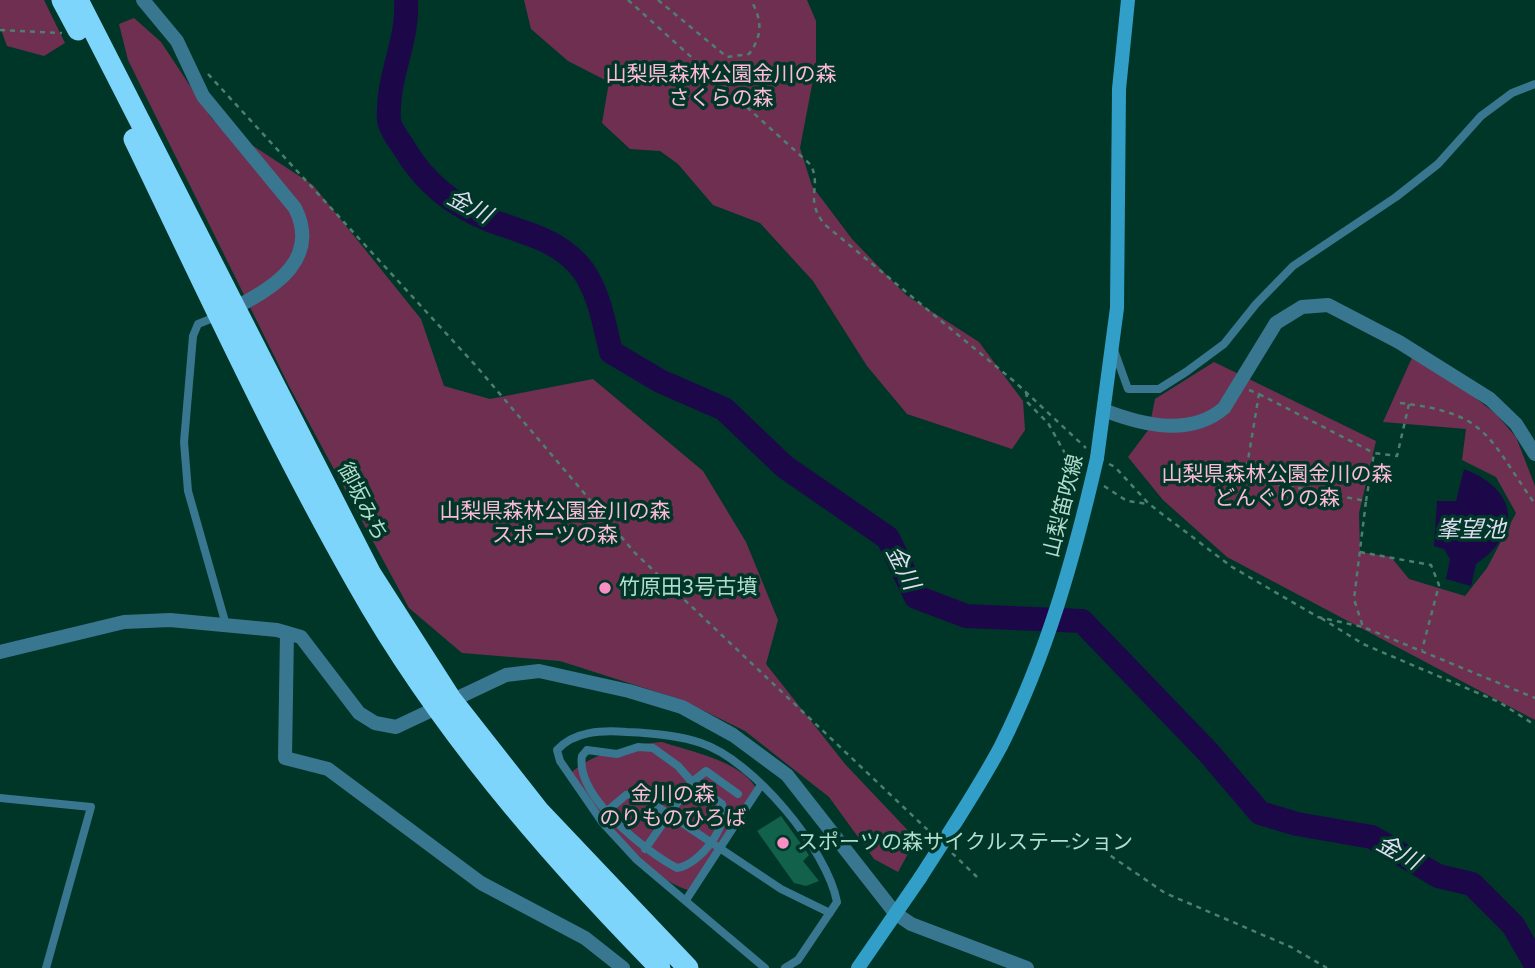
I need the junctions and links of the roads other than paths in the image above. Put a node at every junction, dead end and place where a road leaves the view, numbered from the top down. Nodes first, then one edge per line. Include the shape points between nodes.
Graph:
1 (62, 0) edge
2 (78, 0) edge
3 (143, 0) edge
4 (1128, 0) edge
5 (1535, 84) edge
6 (228, 311) junction
7 (1114, 349) junction
8 (1106, 411) junction
9 (1535, 454) edge
10 (226, 625) junction
11 (287, 633) junction
12 (0, 652) edge
13 (444, 703) junction
14 (692, 782) junction
15 (761, 785) junction
16 (738, 794) dead end
17 (0, 798) edge
18 (607, 811) junction
19 (670, 815) junction
20 (710, 841) junction
21 (645, 849) junction
22 (595, 872) junction
23 (686, 900) junction
24 (830, 913) junction
25 (895, 913) junction
26 (46, 968) edge
27 (623, 968) edge
28 (660, 968) edge
29 (688, 968) edge
30 (704, 968) edge
31 (765, 968) edge
32 (785, 968) edge
33 (858, 968) edge
34 (1027, 968) edge

1 - 6 highway, 御坂みち
2 - 6 highway, 御坂みち
3 - 6 street via 177,41 203,96 295,208 303,225 297,261 262,294
4 - 7 main road, 山梨笛吹線 via 1119,89
5 - 7 lane via 1512,93 1481,116 1438,164 1293,266 1224,344 1168,384 1159,389 1128,389
6 - 10 lane via 198,324 192,336 184,442 188,491
6 - 13 highway, 御坂みち via 357,584
7 - 8 main road, 山梨笛吹線
8 - 9 street via 1164,425 1195,424 1214,416 1224,408 1276,323 1302,307 1328,305 1415,351 1490,399 1516,424
8 - 25 main road, 山梨笛吹線, bridge via 1068,578 1025,695 982,780
10 - 11 street
10 - 12 street via 124,622
11 - 13 street via 301,637 343,695 375,723 396,727
11 - 27 street via 285,758 328,769 481,883 585,938
13 - 22 highway, 御坂みち
13 - 25 street via 506,674 539,671 681,707 733,735 787,775
13 - 28 highway, 御坂みち via 555,857
14 - 16 lane via 706,771
14 - 18 lane via 653,748 617,754 587,750 582,756 582,773
14 - 19 lane
14 - 20 lane via 722,804 725,812
15 - 23 lane, bridge
15 - 23 lane via 702,743 653,733 603,730 573,737 557,750 602,822 637,860
15 - 24 lane via 803,832 833,883 836,902
17 - 26 lane via 91,807
18 - 19 lane via 632,792
18 - 21 lane
19 - 20 lane
19 - 21 lane
20 - 21 lane via 692,864 682,868
20 - 24 lane via 781,889
22 - 29 highway, 御坂みち
22 - 30 highway
23 - 31 lane
24 - 32 lane via 798,960
25 - 33 main road, 山梨笛吹線
25 - 34 street via 911,924

